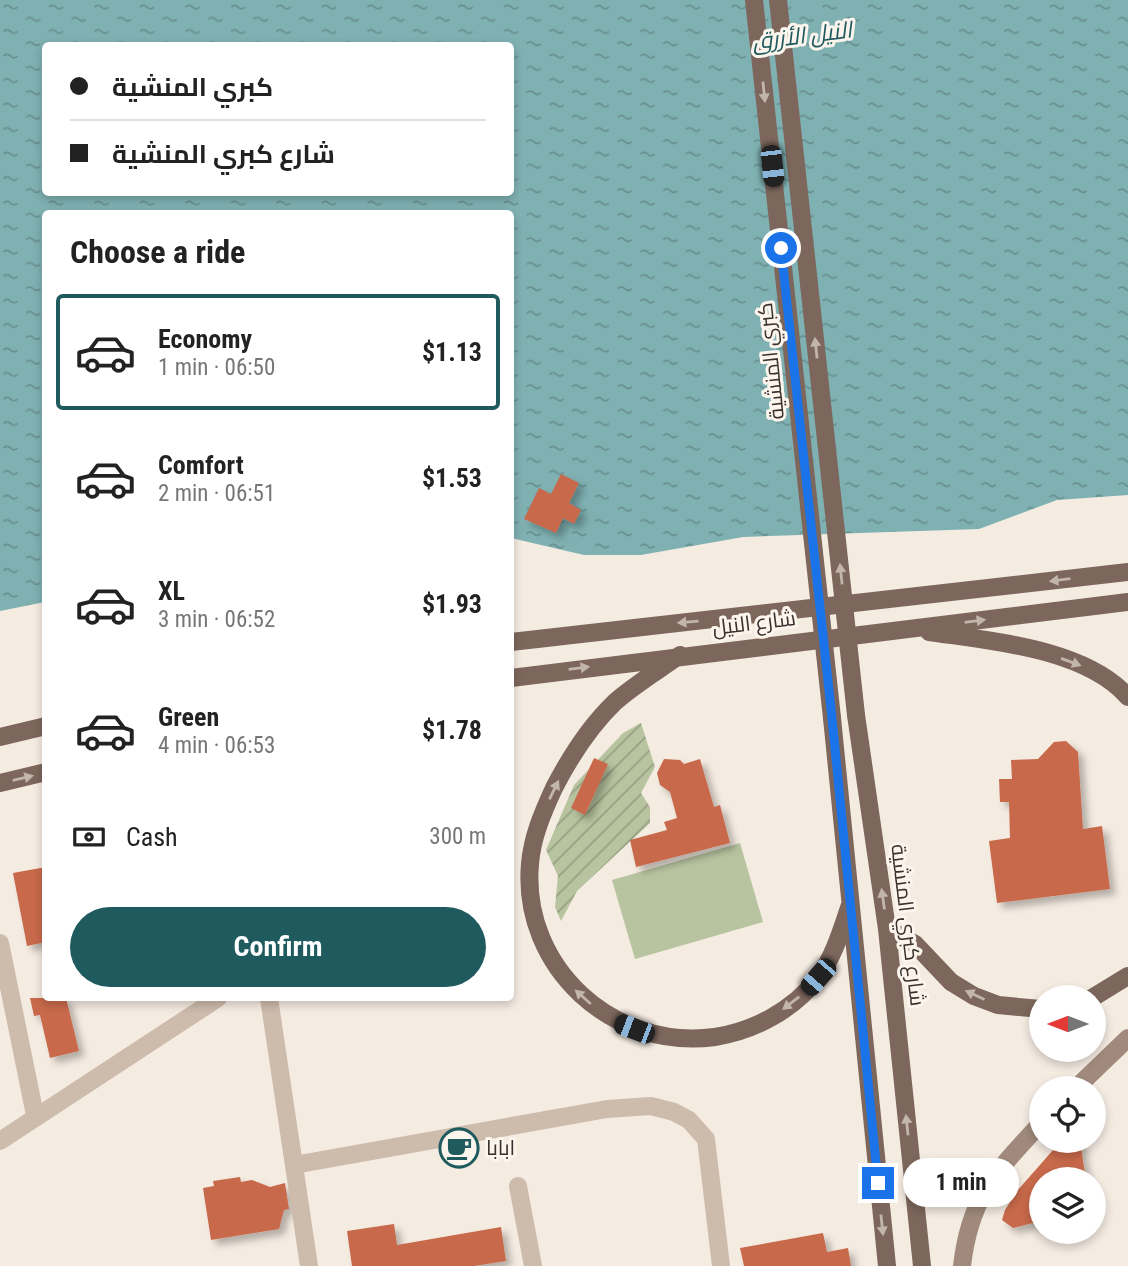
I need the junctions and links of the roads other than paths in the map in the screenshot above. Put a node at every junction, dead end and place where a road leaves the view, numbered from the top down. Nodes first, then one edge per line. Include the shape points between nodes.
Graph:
1 (754, 0) edge
2 (778, 0) edge
3 (1128, 572) edge
4 (1128, 602) edge
5 (908, 629) junction
6 (514, 642) edge
7 (680, 655) junction
8 (514, 678) edge
9 (1128, 697) edge
10 (42, 727) edge
11 (0, 737) edge
12 (42, 773) edge
13 (0, 783) edge
14 (850, 905) junction
15 (887, 929) junction
16 (0, 943) edge
17 (1128, 976) edge
18 (1106, 989) edge
19 (213, 1001) edge
20 (269, 1001) edge
21 (1029, 1008) edge
22 (1128, 1038) edge
23 (1088, 1076) edge
24 (36, 1115) junction
25 (1029, 1136) edge
26 (0, 1141) edge
27 (294, 1165) junction
28 (518, 1186) dead end
29 (309, 1266) edge
30 (533, 1266) edge
31 (721, 1266) edge
32 (887, 1266) edge
33 (922, 1266) edge
34 (962, 1266) edge

1 -> 14 main road, كبري المنشية, bridge
15 -> 2 main road, شارع كبري المنشية, bridge via 856,715
3 -> 6 main road, شارع النيل
5 -> 4 main road, شارع النيل
5 - 7 main road, شارع النيل
5 -> 9 main road via 1054,655 1082,666
8 -> 7 main road, شارع النيل
14 -> 7 main road via 834,953 806,991 772,1018 735,1034 690,1040 652,1036 616,1022 594,1007 559,972 540,937 530,899 533,844 544,810 584,737 616,702
10 - 11 main road
13 -> 12 main road
14 -> 32 main road
21 -> 15 main road via 998,1005 974,996 951,982 915,944
33 -> 15 main road, شارع كبري المنشية
16 - 24 street
17 - 18 main road
19 - 24 street
20 - 27 street
22 - 23 street
24 - 26 street
25 - 34 street via 990,1179 965,1241
27 - 29 street
27 - 31 street via 607,1109 651,1106 689,1120 706,1139
28 - 30 street

